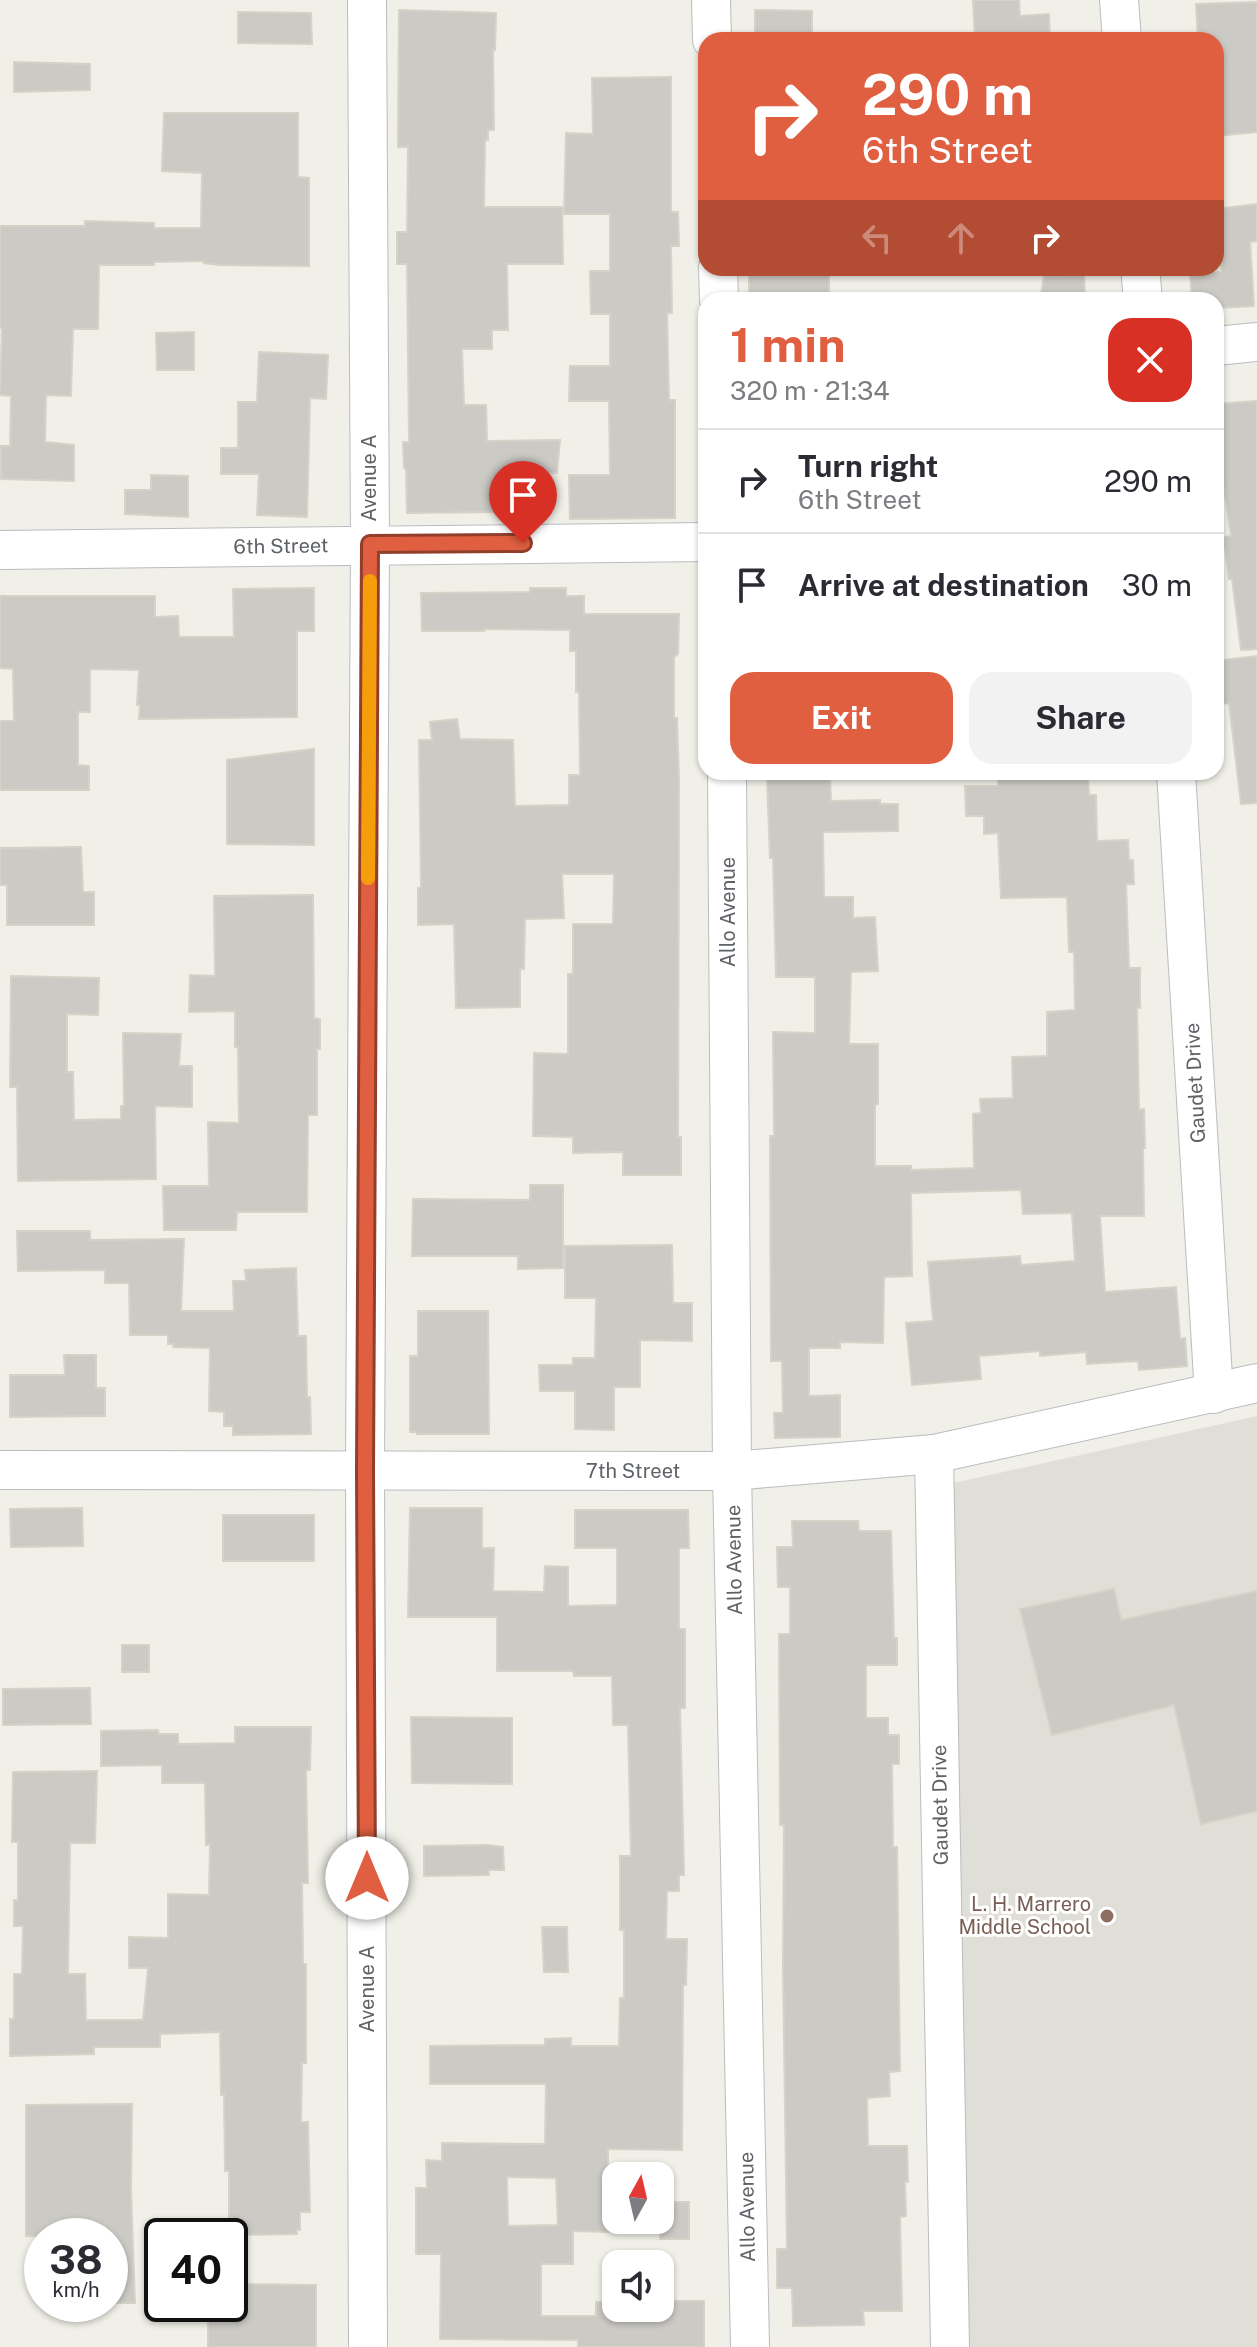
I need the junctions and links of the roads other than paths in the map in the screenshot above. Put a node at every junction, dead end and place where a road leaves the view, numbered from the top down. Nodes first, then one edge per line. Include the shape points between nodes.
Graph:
1 (367, 0) edge
2 (711, 0) edge
3 (1119, 0) edge
4 (712, 32) edge
5 (1121, 32) edge
6 (1257, 342) edge
7 (1224, 345) edge
8 (698, 542) edge
9 (370, 544) junction
10 (0, 550) edge
11 (727, 780) edge
12 (1176, 780) edge
13 (1257, 1383) edge
14 (1214, 1394) junction
15 (934, 1454) junction
16 (0, 1470) edge
17 (365, 1471) junction
18 (732, 1471) junction
19 (368, 2347) edge
20 (750, 2347) edge
21 (950, 2347) edge

1 - 9 street, Avenue A
2 - 4 street
3 - 5 street
6 - 7 street
8 - 9 street, 6th Street
9 - 10 street, 6th Street
9 - 17 street, Avenue A
11 - 18 street, Allo Avenue
12 - 14 street, Gaudet Drive
13 - 14 street, 7th Street
14 - 15 street, 7th Street
15 - 18 street, 7th Street
15 - 21 street, Gaudet Drive
16 - 17 street, 7th Street
17 - 18 street, 7th Street
17 - 19 street, Avenue A
18 - 20 street, Allo Avenue

